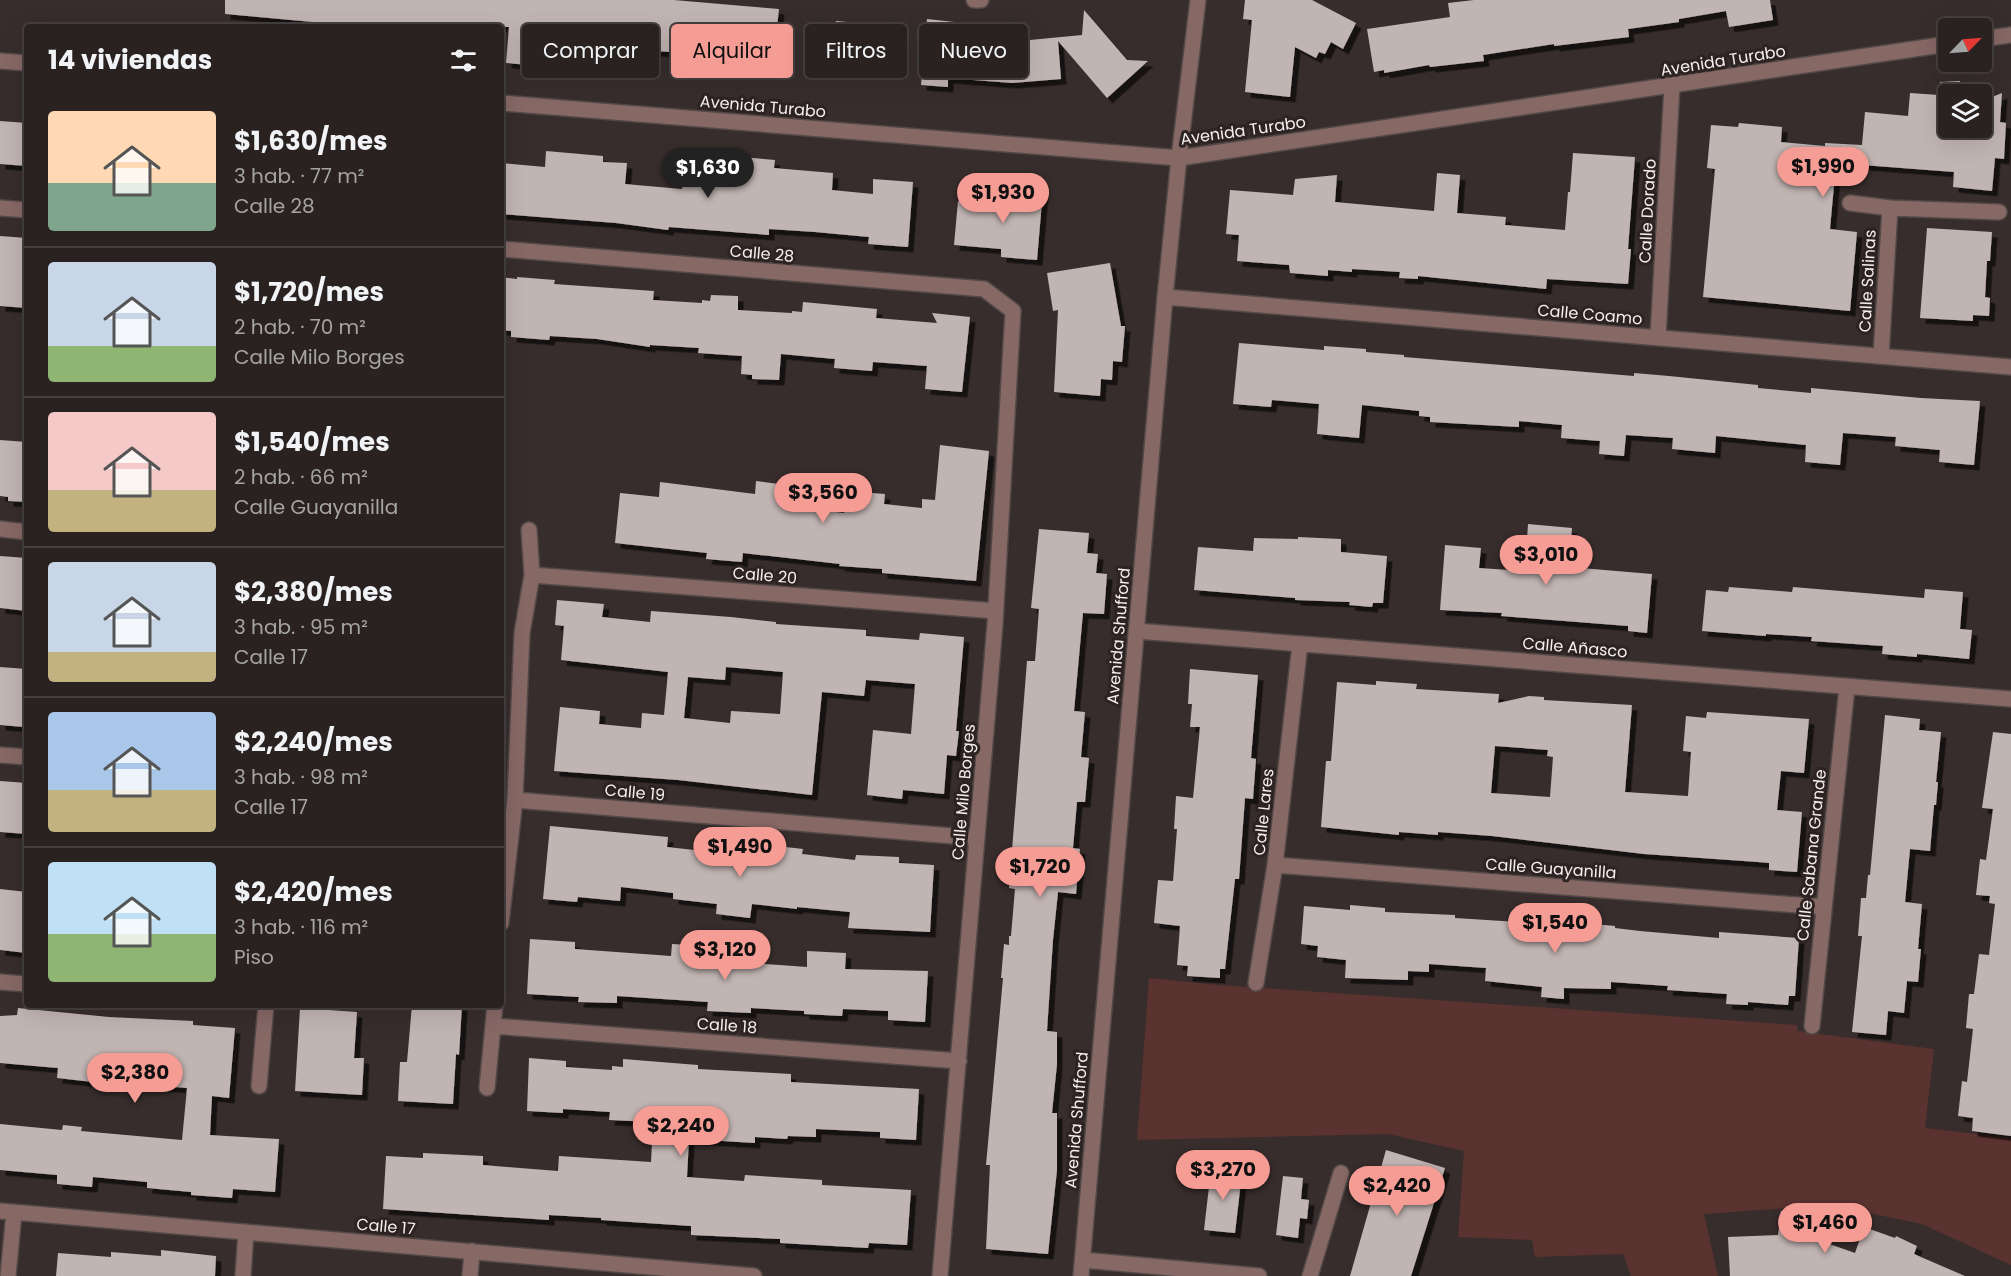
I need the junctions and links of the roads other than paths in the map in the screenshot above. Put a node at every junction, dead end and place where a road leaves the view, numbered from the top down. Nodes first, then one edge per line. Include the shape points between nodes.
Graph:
1 (974, 0) edge
2 (981, 0) edge
3 (1198, 0) edge
4 (2011, 35) edge
5 (1992, 38) edge
6 (1938, 46) edge
7 (0, 61) edge
8 (24, 63) edge
9 (1672, 86) junction
10 (504, 103) edge
11 (1179, 158) junction
12 (1850, 203) dead end
13 (0, 208) edge
14 (1890, 208) junction
15 (24, 210) edge
16 (2000, 212) dead end
17 (504, 249) edge
18 (1165, 297) junction
19 (1013, 311) joint
20 (1658, 338) junction
21 (1881, 356) junction
22 (2011, 367) edge
23 (0, 529) edge
24 (529, 530) dead end
25 (24, 532) edge
26 (532, 575) junction
27 (996, 611) junction
28 (1136, 631) junction
29 (1300, 644) junction
30 (1847, 687) junction
31 (2011, 699) edge
32 (0, 755) edge
33 (24, 757) edge
34 (514, 800) junction
35 (977, 838) junction
36 (1275, 865) junction
37 (504, 895) edge
38 (1823, 907) junction
39 (0, 982) edge
40 (1257, 983) dead end
41 (24, 984) edge
42 (266, 1008) edge
43 (495, 1008) edge
44 (493, 1026) junction
45 (1812, 1026) dead end
46 (959, 1061) junction
47 (258, 1086) dead end
48 (487, 1088) dead end
49 (1341, 1173) dead end
50 (7, 1212) edge
51 (246, 1232) junction
52 (472, 1251) junction
53 (1083, 1260) junction
54 (701, 1274) edge
55 (8, 1276) edge
56 (243, 1276) edge
57 (470, 1276) edge
58 (754, 1276) edge
59 (940, 1276) edge
60 (1081, 1276) edge
61 (1259, 1276) edge
62 (1310, 1276) edge

1 - 2 street
3 - 11 street, Avenida Shufford
4 - 5 street
6 - 9 street, Avenida Turabo
7 - 8 street
9 - 11 street, Avenida Turabo
9 - 20 street, Calle Dorado
10 - 11 street, Avenida Turabo
11 - 18 street, Avenida Shufford
12 - 14 street
13 - 15 street
14 - 16 street
14 - 21 street, Calle Salinas
17 - 19 street, Calle 28 via 984,289
18 - 20 street, Calle Coamo
18 - 28 street, Avenida Shufford
19 - 27 street, Calle Milo Borges
20 - 21 street, Calle Coamo
21 - 22 street, Calle Coamo
23 - 25 street
24 - 26 street
26 - 27 street, Calle 20
26 - 34 street via 522,633
27 - 35 street, Calle Milo Borges
28 - 29 street, Calle Añasco
28 - 53 street, Avenida Shufford
29 - 30 street, Calle Añasco
29 - 36 street, Calle Lares
30 - 31 street, Calle Añasco
30 - 38 street, Calle Sabana Grande
32 - 33 street
34 - 35 street, Calle 19
34 - 37 street
35 - 46 street, Calle Milo Borges
36 - 38 street, Calle Guayanilla
36 - 40 street, Calle Lares
38 - 45 street, Calle Sabana Grande
39 - 41 street
42 - 47 street
43 - 44 street
44 - 46 street, Calle 18
44 - 48 street
46 - 59 street, Calle Milo Borges
49 - 62 street
50 - 51 street, Calle 17
50 - 55 street
51 - 52 street, Calle 17
51 - 56 street
52 - 54 street, Calle 17
52 - 57 street
53 - 60 street, Avenida Shufford
53 - 61 street
54 - 58 street, Calle 17

